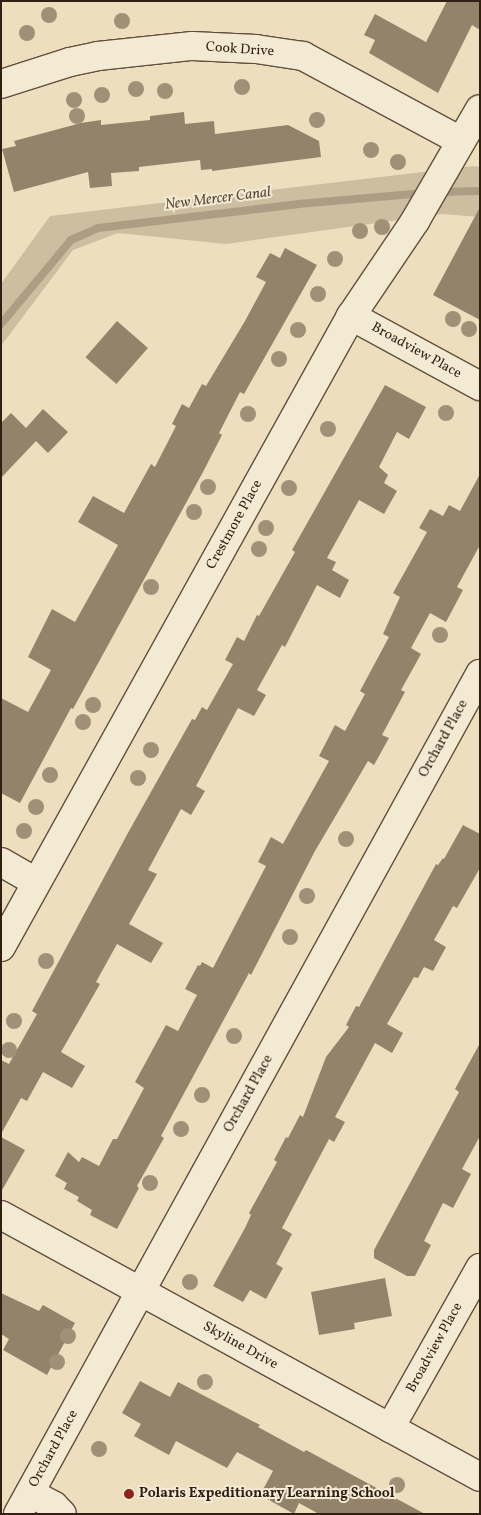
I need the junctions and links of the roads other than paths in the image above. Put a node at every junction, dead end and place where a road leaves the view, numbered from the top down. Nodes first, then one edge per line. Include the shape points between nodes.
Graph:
1 (1, 84) edge
2 (480, 109) edge
3 (461, 141) junction
4 (351, 316) junction
5 (480, 386) edge
6 (480, 674) edge
7 (1, 862) edge
8 (36, 882) junction
9 (1, 947) edge
10 (1, 1215) edge
11 (480, 1268) edge
12 (140, 1292) junction
13 (390, 1428) junction
14 (480, 1477) edge
15 (24, 1503) edge
16 (66, 1510) edge

1 - 3 street, Cook Drive via 98,56 192,46 256,49 303,56
2 - 3 street, Crestmore Place
3 - 4 street, Crestmore Place via 415,221
4 - 5 street, Broadview Place
4 - 8 street, Crestmore Place
6 - 12 street, Orchard Place
7 - 8 street
8 - 9 street, Crestmore Place
10 - 12 street, Skyline Drive
11 - 13 street, Broadview Place
12 - 13 street, Skyline Drive
12 - 15 street, Orchard Place
13 - 14 street, Skyline Drive
15 - 16 street

